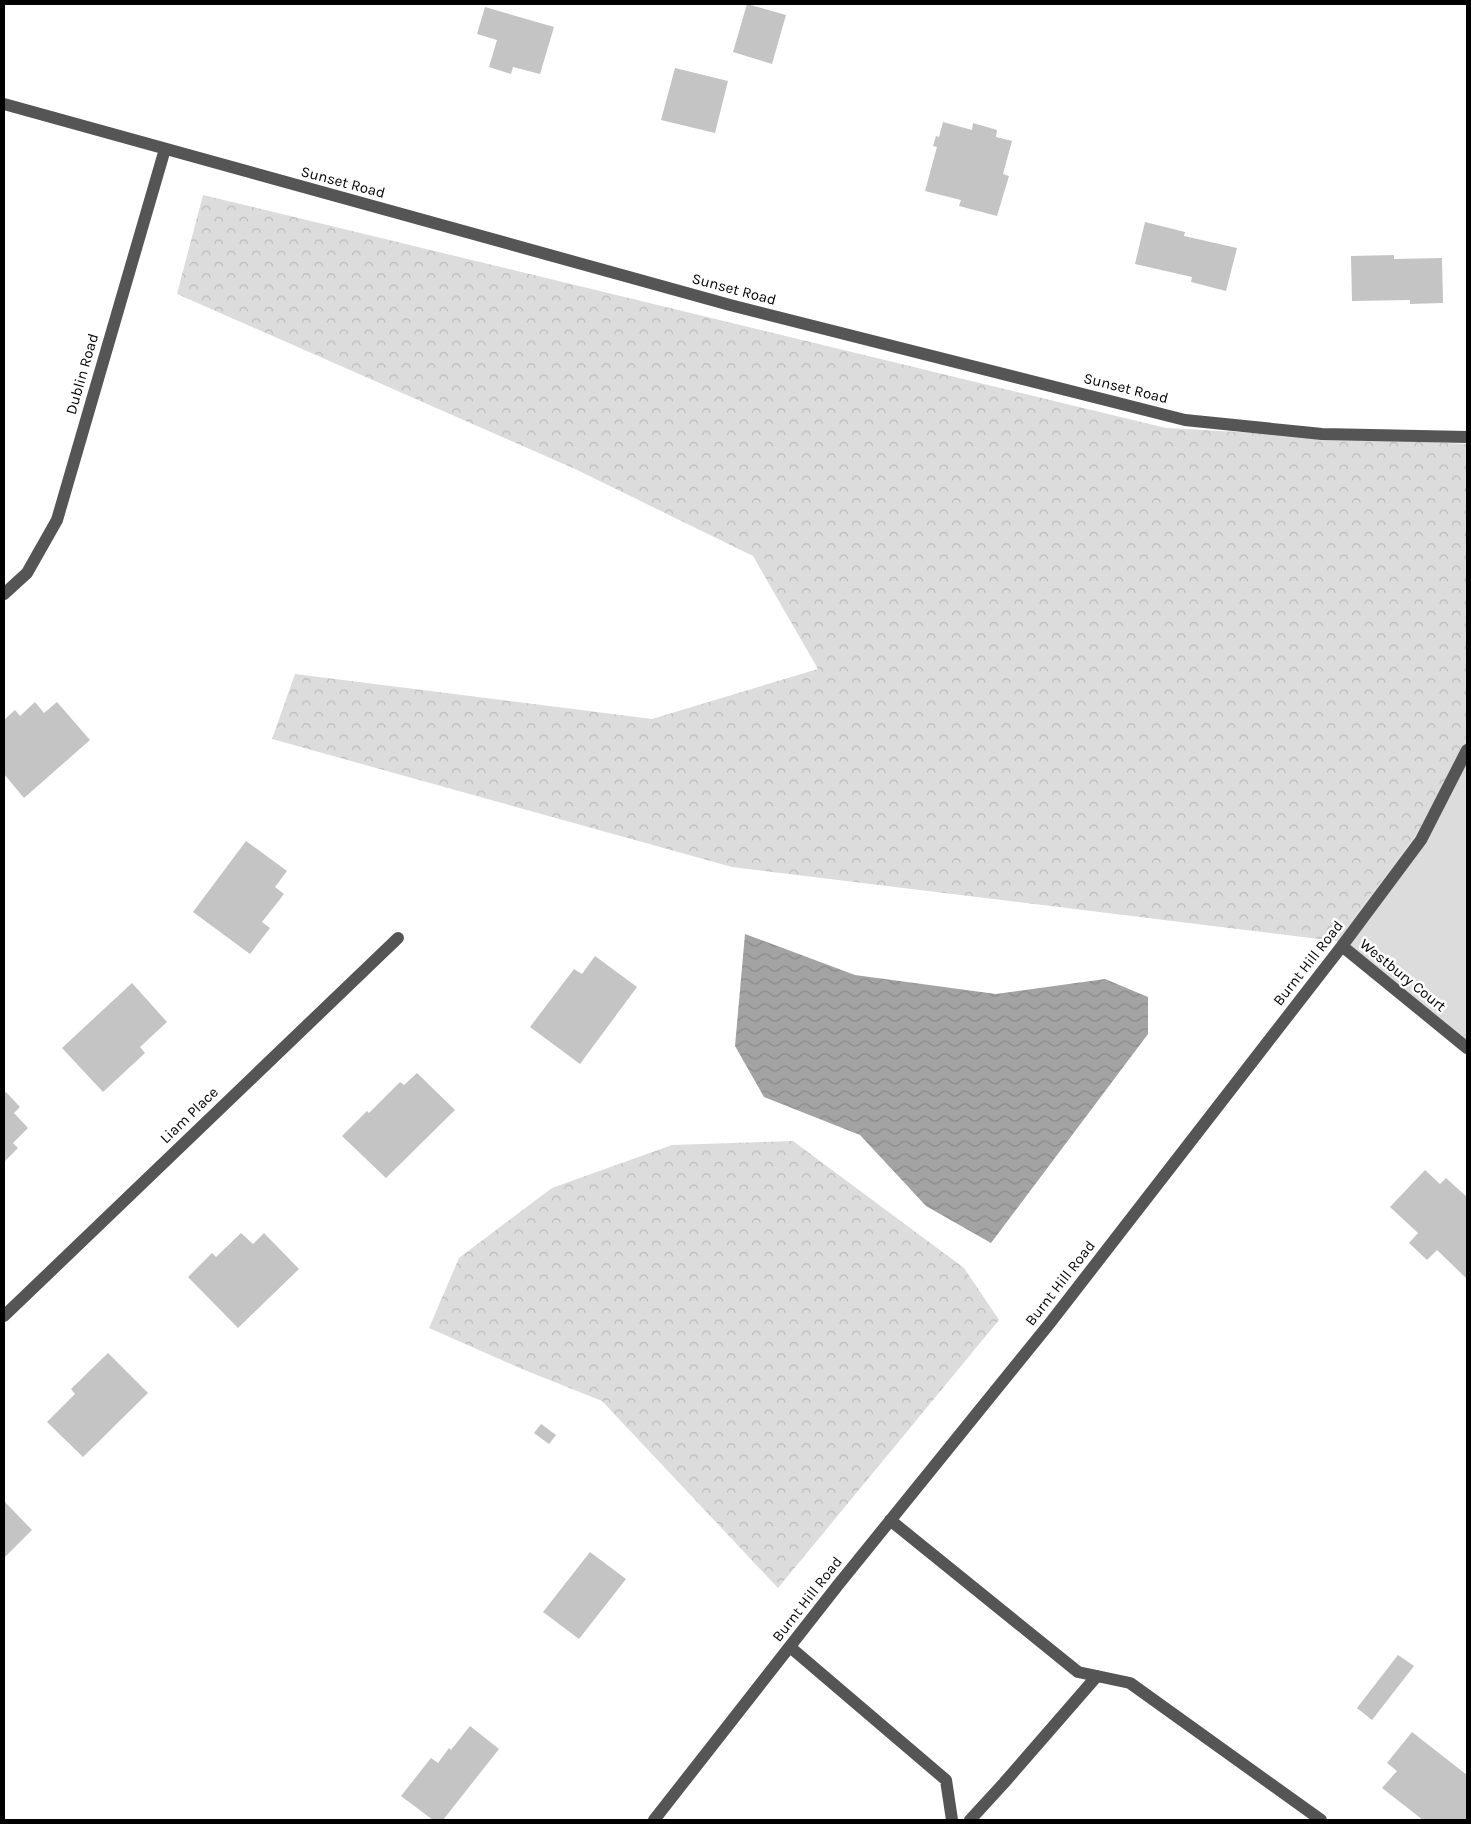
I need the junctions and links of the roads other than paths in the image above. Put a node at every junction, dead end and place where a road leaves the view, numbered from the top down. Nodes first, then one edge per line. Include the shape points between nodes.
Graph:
1 (4, 104) edge
2 (165, 149) junction
3 (1467, 437) edge
4 (4, 594) edge
5 (1467, 750) edge
6 (398, 938) dead end
7 (1342, 946) junction
8 (1467, 1048) edge
9 (4, 1316) edge
10 (890, 1520) junction
11 (790, 1647) junction
12 (1097, 1676) junction
13 (654, 1820) edge
14 (952, 1820) edge
15 (970, 1820) edge
16 (1321, 1820) edge

1 - 2 street, Sunset Road
2 - 3 street, Sunset Road via 730,306 1185,420 1322,434
2 - 4 street, Dublin Road via 57,520 26,573
5 - 7 street, Burnt Hill Road via 1421,840
6 - 9 street, Liam Place
7 - 8 street, Westbury Court
7 - 10 street, Burnt Hill Road via 1050,1323
10 - 11 street, Burnt Hill Road
10 - 12 street via 1078,1672
11 - 13 street, Burnt Hill Road
11 - 14 street via 946,1780
12 - 15 street
12 - 16 street via 1130,1683

